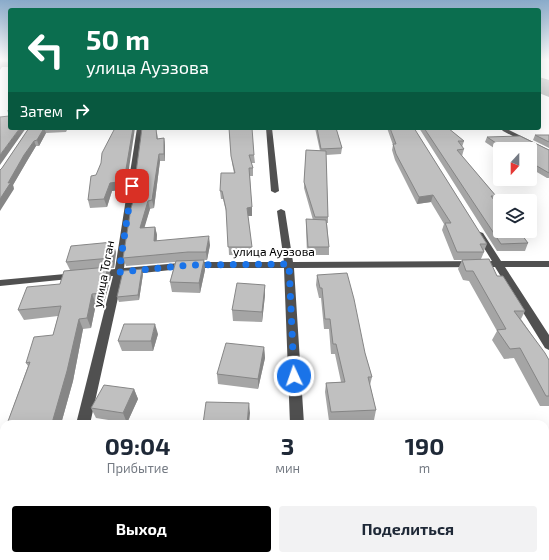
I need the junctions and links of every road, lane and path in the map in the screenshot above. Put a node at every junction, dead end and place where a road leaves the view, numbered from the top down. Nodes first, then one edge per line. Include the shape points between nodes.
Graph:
1 (140, 130) edge
2 (269, 130) edge
3 (505, 130) dead end
4 (549, 153) edge
5 (275, 191) dead end
6 (281, 211) dead end
7 (475, 226) edge
8 (289, 264) junction
9 (549, 264) edge
10 (500, 265) junction
11 (119, 272) junction
12 (0, 283) edge
13 (549, 345) edge
14 (84, 420) edge
15 (297, 420) edge

1 - 11 street, улица Тоган
2 - 5 street
3 - 4 street
6 - 8 street
7 - 10 street
8 - 10 street, улица Ауэзова
8 - 11 street, улица Ауэзова via 190,265
8 - 15 street
9 - 10 street, улица Ауэзова
10 - 13 street
11 - 12 street, улица Ауэзова
11 - 14 street, улица Тоган

